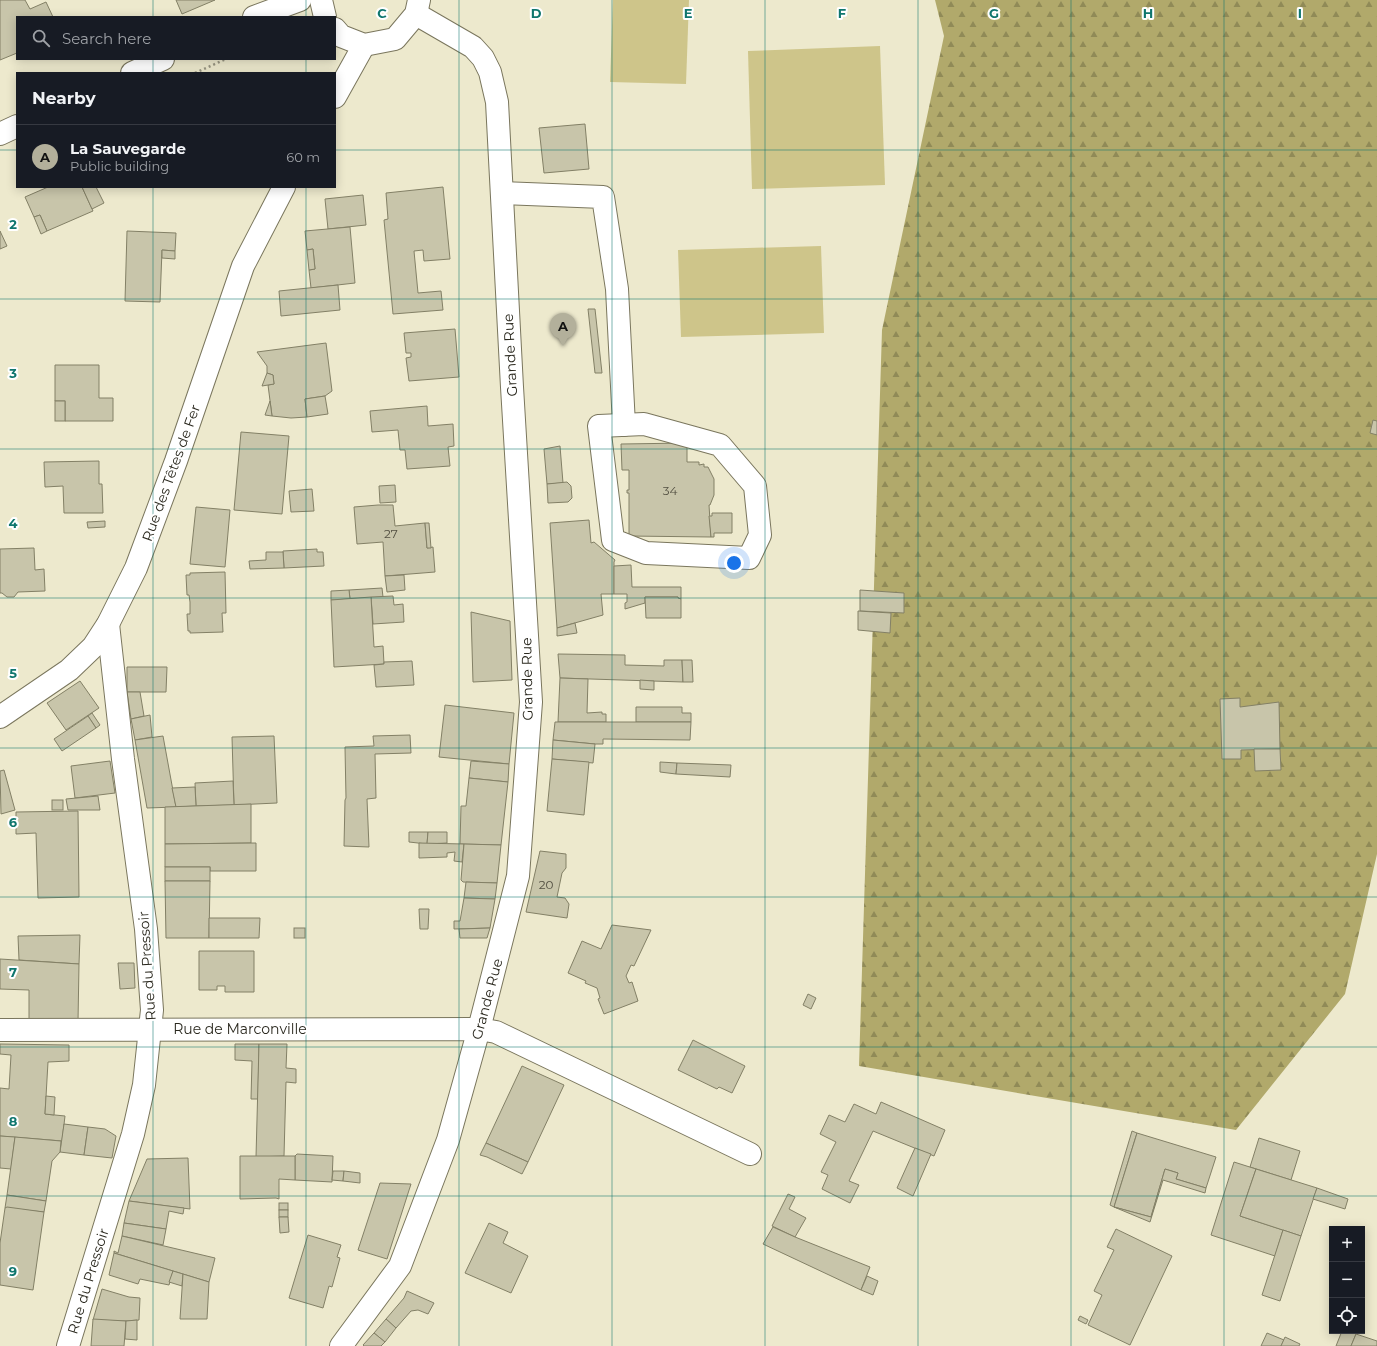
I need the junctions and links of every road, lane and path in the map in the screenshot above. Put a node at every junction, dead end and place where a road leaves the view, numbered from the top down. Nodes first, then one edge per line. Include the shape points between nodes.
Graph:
1 (300, 0) edge
2 (321, 0) edge
3 (418, 7) edge
4 (257, 16) edge
5 (325, 16) edge
6 (336, 30) edge
7 (364, 45) junction
8 (161, 60) edge
9 (224, 60) edge
10 (134, 72) edge
11 (197, 72) edge
12 (336, 95) edge
13 (16, 126) edge
14 (0, 134) edge
15 (283, 188) edge
16 (502, 193) junction
17 (624, 425) junction
18 (108, 624) junction
19 (0, 717) edge
20 (151, 1029) junction
21 (479, 1029) junction
22 (0, 1030) edge
23 (750, 1154) dead end
24 (68, 1346) edge
25 (341, 1346) edge

1 - 4 street
2 - 5 street
3 - 7 street via 395,39
3 - 16 street, Grande Rue via 473,47 483,58 490,72 497,102
6 - 7 street via 341,36
7 - 12 street
8 - 10 street
9 - 11 path
13 - 14 street
15 - 18 street, Rue des Têtes de Fer via 243,266 136,568
16 - 17 street via 603,197 617,288
16 - 21 street, Grande Rue via 530,702 518,876
17 - 17 street via 644,424 720,446 755,486 760,535 749,558 646,553 613,540 599,426
18 - 19 street, Rue des Têtes de Fer via 93,647 69,670
18 - 20 street, Rue du Pressoir via 146,929
20 - 21 street, Rue de Marconville
20 - 22 street, Rue de Marconville
20 - 24 street, Rue du Pressoir via 144,1086 133,1134
21 - 23 street, Rue de Marconville via 496,1032
21 - 25 street, Grande Rue via 448,1140 400,1266

